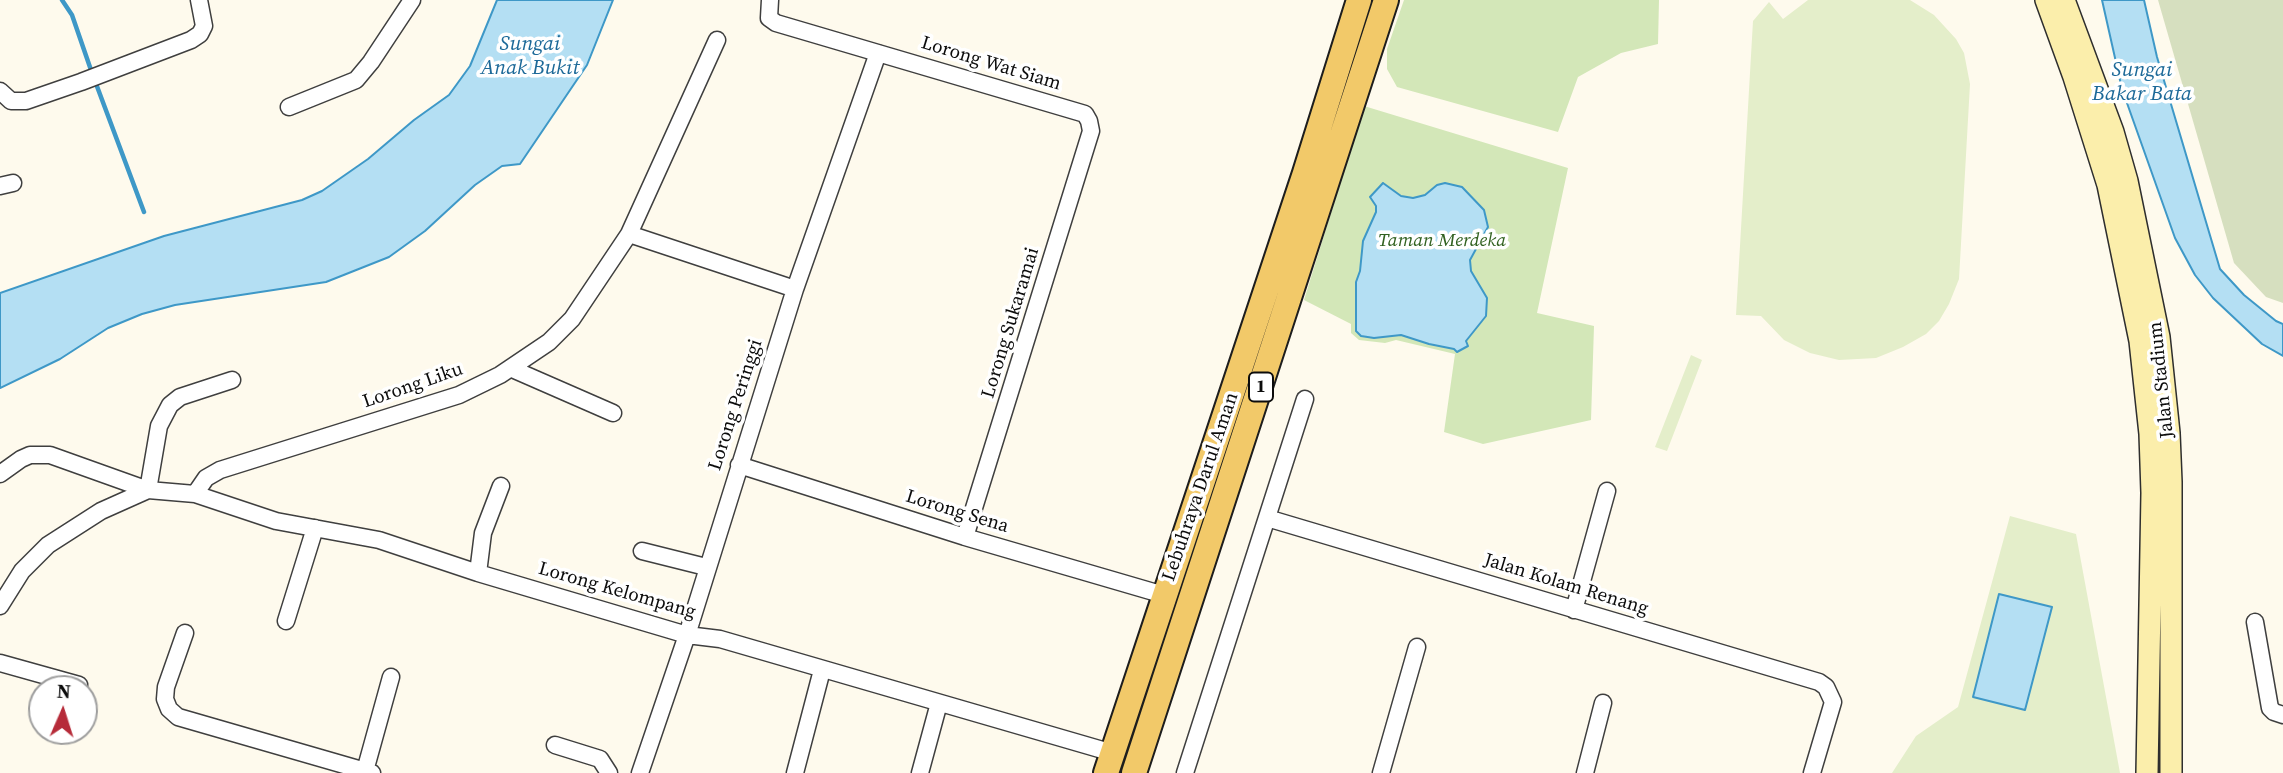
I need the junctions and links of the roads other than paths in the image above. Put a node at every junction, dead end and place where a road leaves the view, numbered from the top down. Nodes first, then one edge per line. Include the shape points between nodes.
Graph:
1 (199, 0) edge
2 (412, 0) edge
3 (770, 0) edge
4 (1359, 0) edge
5 (1387, 0) edge
6 (2046, 0) edge
7 (2064, 0) edge
8 (717, 40) dead end
9 (878, 53) junction
10 (0, 91) edge
11 (289, 107) dead end
12 (1089, 121) joint
13 (629, 234) junction
14 (795, 289) junction
15 (510, 369) junction
16 (232, 380) dead end
17 (1305, 399) dead end
18 (613, 412) dead end
19 (739, 464) junction
20 (0, 474) edge
21 (501, 486) dead end
22 (148, 490) junction
23 (1607, 491) dead end
24 (195, 494) junction
25 (1267, 518) junction
26 (315, 528) junction
27 (965, 537) junction
28 (642, 551) dead end
29 (706, 567) junction
30 (478, 573) junction
31 (1164, 595) junction
32 (0, 606) edge
33 (1574, 610) junction
34 (286, 621) dead end
35 (2255, 622) dead end
36 (185, 633) dead end
37 (687, 635) junction
38 (1417, 647) dead end
39 (0, 663) edge
40 (822, 670) junction
41 (43, 675) edge
42 (391, 677) dead end
43 (939, 703) junction
44 (1603, 703) dead end
45 (2283, 715) edge
46 (555, 745) dead end
47 (1109, 763) edge
48 (369, 772) edge
49 (609, 773) edge
50 (640, 773) edge
51 (795, 773) edge
52 (920, 773) edge
53 (1134, 773) edge
54 (1185, 773) edge
55 (1381, 773) edge
56 (1586, 773) edge
57 (1812, 773) edge
58 (2147, 773) edge
59 (2171, 773) edge

1 - 10 street via 205,21 200,34 191,40 19,102
2 - 11 street via 356,80
3 - 9 street, Lorong Wat Siam via 769,18 776,23
4 - 31 main road, Lebuhraya Darul Aman / 1
5 - 53 main road, Lebuhraya Darul Aman / 1
6 - 58 main road, Jalan Stadium via 2108,185 2140,341 2152,493
7 - 59 main road, Jalan Stadium via 2127,181 2159,337 2172,482
8 - 13 street, Lorong Liku
9 - 12 street, Lorong Wat Siam via 1085,114
9 - 14 street, Lorong Peringgi
12 - 27 street, Lorong Sukaramai via 1091,131
13 - 14 street
13 - 15 street, Lorong Liku via 572,319
14 - 19 street, Lorong Peringgi
15 - 18 street
15 - 24 street, Lorong Liku via 459,395 220,470 206,478
16 - 22 street via 180,397 170,405 159,426
17 - 25 street
19 - 27 street, Lorong Sena
19 - 29 street, Lorong Peringgi
20 - 22 street via 21,458 50,455
21 - 30 street via 483,533
22 - 24 street, Lorong Kelompang
22 - 32 street via 101,511 48,545 22,570
23 - 33 street
24 - 26 street, Lorong Kelompang via 276,521
25 - 33 street, Jalan Kolam Renang
25 - 54 street
26 - 30 street, Lorong Kelompang via 379,540
26 - 34 street
27 - 31 street, Lorong Sena
28 - 29 street
29 - 37 street, Lorong Peringgi
30 - 37 street, Lorong Kelompang
31 - 47 main road, Lebuhraya Darul Aman / 1
33 - 57 street, Jalan Kolam Renang via 1819,682 1831,693 1833,702
35 - 45 street via 2270,708
36 - 48 street via 165,699 178,717
37 - 40 street, Lorong Kelompang via 720,639
37 - 50 street, Lorong Peringgi
38 - 55 street
39 - 41 street
40 - 43 street, Lorong Kelompang
40 - 51 street
42 - 48 street
43 - 47 street, Lorong Kelompang
43 - 52 street
44 - 56 street
46 - 49 street via 600,759

